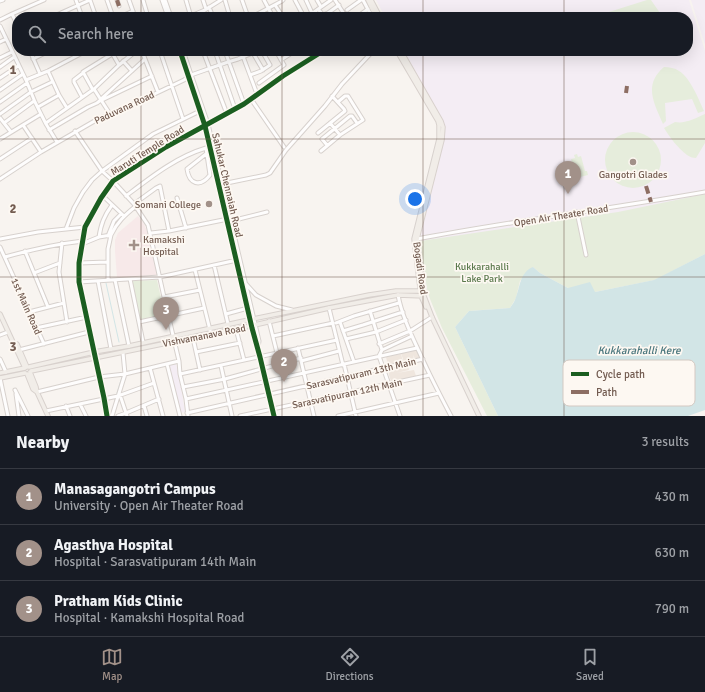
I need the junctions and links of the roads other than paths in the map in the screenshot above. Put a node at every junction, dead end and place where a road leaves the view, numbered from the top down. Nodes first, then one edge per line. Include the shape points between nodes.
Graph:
1 (3, 0) edge
2 (44, 0) edge
3 (76, 0) edge
4 (90, 0) edge
5 (107, 0) edge
6 (117, 0) edge
7 (129, 0) edge
8 (143, 0) edge
9 (163, 0) edge
10 (186, 0) edge
11 (203, 0) edge
12 (221, 0) edge
13 (225, 0) edge
14 (242, 0) edge
15 (264, 0) edge
16 (283, 0) edge
17 (295, 0) edge
18 (306, 0) edge
19 (317, 0) edge
20 (331, 0) edge
21 (335, 0) edge
22 (362, 0) edge
23 (368, 0) edge
24 (371, 0) edge
25 (0, 1) edge
26 (275, 4) junction
27 (78, 6) junction
28 (119, 6) dead end
29 (321, 6) junction
30 (339, 6) junction
31 (208, 8) junction
32 (268, 8) junction
33 (318, 9) junction
34 (368, 9) junction
35 (347, 10) dead end
36 (133, 11) edge
37 (17, 12) edge
38 (64, 12) edge
39 (80, 12) edge
40 (94, 12) edge
41 (112, 12) edge
42 (147, 12) edge
43 (167, 12) edge
44 (190, 12) edge
45 (201, 12) edge
46 (210, 12) edge
47 (229, 12) edge
48 (246, 12) edge
49 (261, 12) edge
50 (271, 12) edge
51 (280, 12) edge
52 (301, 12) edge
53 (312, 12) edge
54 (314, 12) edge
55 (320, 12) edge
56 (330, 12) edge
57 (343, 12) edge
58 (364, 12) edge
59 (371, 12) edge
60 (374, 12) edge
61 (375, 12) edge
62 (12, 14) edge
63 (0, 20) edge
64 (0, 26) edge
65 (6, 39) junction
66 (0, 42) edge
67 (12, 52) joint
68 (38, 56) edge
69 (76, 56) edge
70 (106, 56) edge
71 (114, 56) edge
72 (130, 56) edge
73 (162, 56) edge
74 (183, 56) edge
75 (205, 56) edge
76 (217, 56) edge
77 (226, 56) edge
78 (243, 56) joint
79 (254, 56) edge
80 (265, 56) edge
81 (279, 56) edge
82 (286, 56) edge
83 (315, 56) edge
84 (368, 56) edge
85 (400, 56) edge
86 (404, 56) edge
87 (14, 57) joint
88 (0, 58) edge
89 (33, 58) joint
90 (145, 58) joint
91 (281, 60) junction
92 (123, 61) junction
93 (228, 62) junction
94 (119, 65) junction
95 (220, 65) junction
96 (270, 65) junction
97 (18, 66) junction
98 (0, 67) edge
99 (209, 69) junction
100 (279, 69) junction
101 (262, 70) junction
102 (48, 71) junction
103 (132, 71) junction
104 (275, 72) junction
105 (23, 74) junction
106 (40, 74) junction
107 (83, 74) junction
108 (250, 75) junction
109 (152, 76) junction
110 (190, 76) junction
111 (283, 76) junction
112 (414, 76) junction
113 (0, 78) edge
114 (266, 78) junction
115 (26, 82) junction
116 (52, 82) junction
117 (259, 83) dead end
118 (172, 86) junction
119 (0, 90) edge
120 (93, 90) junction
121 (31, 92) junction
122 (158, 92) junction
123 (257, 94) junction
124 (59, 95) junction
125 (332, 96) junction
126 (82, 97) junction
127 (102, 99) junction
128 (251, 99) junction
129 (34, 101) junction
130 (0, 102) edge
131 (338, 102) junction
132 (244, 104) junction
133 (38, 107) junction
134 (67, 108) junction
135 (235, 109) junction
136 (200, 111) junction
137 (0, 114) edge
138 (41, 114) junction
139 (110, 114) junction
140 (227, 114) junction
141 (0, 118) edge
142 (183, 119) junction
143 (4, 123) junction
144 (46, 123) junction
145 (330, 123) junction
146 (357, 123) junction
147 (23, 125) junction
148 (207, 125) junction
149 (335, 128) junction
150 (49, 130) junction
151 (11, 132) junction
152 (75, 132) junction
153 (318, 133) dead end
154 (340, 135) junction
155 (32, 138) junction
156 (0, 139) edge
157 (57, 142) junction
158 (327, 145) junction
159 (210, 146) junction
160 (284, 147) dead end
161 (206, 148) junction
162 (321, 151) dead end
163 (41, 152) junction
164 (206, 154) junction
165 (0, 159) edge
166 (102, 171) junction
167 (0, 179) edge
168 (113, 181) junction
169 (222, 184) junction
170 (705, 192) edge
171 (103, 196) junction
172 (126, 196) junction
173 (177, 198) dead end
174 (112, 205) junction
175 (135, 205) junction
176 (267, 212) dead end
177 (578, 212) junction
178 (123, 215) junction
179 (229, 220) junction
180 (86, 227) junction
181 (186, 228) junction
182 (66, 229) junction
183 (169, 231) junction
184 (151, 233) junction
185 (110, 235) junction
186 (99, 238) junction
187 (0, 239) edge
188 (417, 239) junction
189 (82, 242) junction
190 (62, 243) junction
191 (0, 247) edge
192 (25, 251) junction
193 (586, 255) dead end
194 (5, 257) junction
195 (237, 260) junction
196 (108, 262) junction
197 (60, 263) junction
198 (79, 263) junction
199 (214, 265) junction
200 (195, 270) junction
201 (34, 273) junction
202 (160, 277) junction
203 (130, 279) junction
204 (108, 280) junction
205 (115, 280) junction
206 (98, 281) junction
207 (79, 282) junction
208 (245, 282) junction
209 (200, 290) junction
210 (423, 291) junction
211 (398, 295) junction
212 (423, 296) junction
213 (164, 297) junction
214 (399, 302) junction
215 (64, 303) junction
216 (48, 307) junction
217 (204, 308) junction
218 (248, 308) junction
219 (329, 308) junction
220 (0, 309) edge
221 (294, 310) junction
222 (370, 311) junction
223 (29, 312) junction
224 (403, 312) junction
225 (0, 314) edge
226 (226, 314) junction
227 (87, 317) junction
228 (168, 317) junction
229 (432, 318) junction
230 (252, 319) junction
231 (406, 320) junction
232 (269, 321) junction
233 (67, 322) junction
234 (139, 322) junction
235 (372, 322) junction
236 (336, 323) junction
237 (228, 324) junction
238 (253, 325) junction
239 (36, 328) junction
240 (210, 328) junction
241 (236, 329) junction
242 (343, 331) junction
243 (410, 331) junction
244 (8, 332) junction
245 (89, 332) junction
246 (376, 332) junction
247 (211, 334) junction
248 (0, 335) edge
249 (174, 336) junction
250 (273, 336) junction
251 (412, 336) junction
252 (193, 338) junction
253 (346, 339) junction
254 (337, 340) junction
255 (175, 341) junction
256 (143, 342) junction
257 (240, 343) junction
258 (44, 344) junction
259 (379, 344) junction
260 (129, 346) junction
261 (298, 348) junction
262 (417, 348) junction
263 (111, 349) junction
264 (19, 350) junction
265 (382, 350) junction
266 (339, 351) junction
267 (94, 352) junction
268 (123, 352) junction
269 (196, 352) junction
270 (277, 353) junction
271 (260, 356) junction
272 (379, 356) junction
273 (95, 358) junction
274 (0, 359) edge
275 (423, 359) junction
276 (244, 360) junction
277 (301, 360) junction
278 (179, 361) junction
279 (354, 362) junction
280 (167, 364) junction
281 (343, 364) junction
282 (222, 366) junction
283 (150, 368) junction
284 (263, 368) junction
285 (383, 368) junction
286 (27, 370) junction
287 (200, 370) junction
288 (6, 372) junction
289 (0, 373) edge
290 (304, 373) junction
291 (125, 374) junction
292 (180, 374) junction
293 (430, 375) junction
294 (347, 377) junction
295 (0, 378) edge
296 (99, 378) junction
297 (224, 379) junction
298 (266, 381) junction
299 (154, 382) junction
300 (389, 384) junction
301 (307, 386) junction
302 (183, 387) junction
303 (227, 390) junction
304 (37, 392) junction
305 (350, 392) junction
306 (439, 393) junction
307 (119, 395) junction
308 (269, 395) junction
309 (104, 398) junction
310 (186, 399) junction
311 (159, 400) junction
312 (310, 401) junction
313 (396, 403) junction
314 (80, 404) junction
315 (230, 404) junction
316 (6, 406) junction
317 (66, 406) junction
318 (144, 406) junction
319 (0, 407) edge
320 (272, 409) junction
321 (46, 411) junction
322 (188, 414) edge
323 (356, 414) edge
324 (127, 415) edge
325 (8, 416) edge
326 (19, 416) edge
327 (28, 416) edge
328 (48, 416) edge
329 (70, 416) edge
330 (86, 416) edge
331 (107, 416) edge
332 (112, 416) edge
333 (118, 416) edge
334 (147, 416) edge
335 (163, 416) edge
336 (180, 416) edge
337 (232, 416) edge
338 (240, 416) edge
339 (274, 416) edge
340 (314, 416) edge
341 (338, 416) edge
342 (400, 416) edge
343 (451, 416) edge
344 (479, 416) edge

1 - 25 street
2 - 37 street
3 - 27 street
4 - 27 street
4 - 40 street
5 - 41 street
6 - 28 street
7 - 36 street
8 - 42 street
9 - 43 street
10 - 44 street
11 - 31 street
12 - 31 street
13 - 47 street
14 - 48 street
15 - 32 street
16 - 26 street
17 - 52 street
18 - 53 street
19 - 29 street
20 - 29 street
21 - 30 street
22 - 34 street
22 - 35 street
23 - 60 main road
24 - 61 main road
26 - 32 street
26 - 51 street
27 - 38 street
27 - 39 street
29 - 33 street
30 - 56 street
30 - 57 street
31 - 45 street
31 - 46 street
32 - 49 street
32 - 50 street
33 - 54 street
33 - 55 street
34 - 58 street
34 - 59 street
62 - 63 street
64 - 65 street
65 - 66 street
65 - 67 street
67 - 88 street
68 - 89 street
69 - 102 street
70 - 107 street
71 - 94 street
72 - 92 street
73 - 118 street
74 - 110 street, Sahukar Chennaiah Road
75 - 99 street
76 - 95 street
77 - 93 street
78 - 93 street, Paduvana Road
78 - 108 street
79 - 101 street
80 - 96 street
81 - 91 street
82 - 91 street
83 - 111 street, Maruti Temple Road
84 - 125 street
85 - 112 main road
86 - 112 main road, Bogadi Road
87 - 97 street
87 - 98 street
89 - 106 street
90 - 103 street
90 - 109 street
91 - 100 street via 284,65
92 - 94 street
92 - 103 street
93 - 95 street, Paduvana Road
93 - 132 street
94 - 120 street
95 - 99 street, Paduvana Road
95 - 135 street
96 - 101 street
96 - 104 street
97 - 105 street
97 - 113 street
99 - 110 street, Paduvana Road
99 - 140 street
100 - 104 street
100 - 111 street
101 - 108 street
101 - 114 street
102 - 106 street
102 - 116 street
103 - 127 street
104 - 114 street
105 - 115 street
105 - 119 street
106 - 115 street
107 - 120 street
107 - 126 street via 74,82
108 - 123 street
109 - 122 street
109 - 127 street
110 - 118 street, Paduvana Road
110 - 136 street, Sahukar Chennaiah Road
110 - 148 street, Sahukar Chennaiah Road
111 - 123 street, Maruti Temple Road
112 - 188 main road, Bogadi Road via 443,127
112 - 210 main road via 439,125 439,139 414,239
114 - 117 street
115 - 121 street
115 - 130 street
116 - 121 street
116 - 124 street
118 - 122 street, Paduvana Road
118 - 142 street
120 - 126 street
120 - 127 street
121 - 129 street
121 - 137 street
122 - 139 street, Paduvana Road
123 - 128 street, Maruti Temple Road
124 - 133 street
124 - 134 street
125 - 131 street
125 - 169 street via 270,173
126 - 134 street
127 - 139 street
127 - 150 street
128 - 132 street, Maruti Temple Road
128 - 160 street
129 - 133 street
129 - 143 street
131 - 145 street via 344,111
131 - 146 street via 348,96 363,119
132 - 135 street, Maruti Temple Road
133 - 138 street
134 - 144 street
135 - 140 street, Maruti Temple Road
136 - 142 street
136 - 148 street, Sahukar Chennaiah Road
138 - 144 street
138 - 147 street
139 - 152 street, Paduvana Road
140 - 148 street, Maruti Temple Road
141 - 143 street
142 - 166 street via 153,134
143 - 151 street
144 - 150 street
145 - 149 street
145 - 153 street
146 - 149 street via 352,116
146 - 154 street
147 - 151 street
147 - 155 street
148 - 159 street, Sahukar Chennaiah Road
148 - 168 street, Maruti Temple Road via 166,147
148 - 169 street, Sahukar Chennaiah Road
149 - 154 street
149 - 158 street via 322,139
150 - 157 street
151 - 156 street
152 - 157 street, Paduvana Road
152 - 166 street
154 - 158 street
155 - 163 street
155 - 165 street
157 - 163 street, Paduvana Road
158 - 162 street
159 - 161 street
159 - 179 street, Sahukar Chennaiah Road
161 - 164 street
161 - 172 street via 158,172
163 - 167 street, Paduvana Road
164 - 164 street via 187,169 188,175 196,183 204,181 210,175
166 - 168 street
166 - 182 street via 83,192
168 - 171 street, Maruti Temple Road
168 - 172 street
169 - 179 street, Sahukar Chennaiah Road
170 - 177 street, Open Air Theater Road
171 - 174 street
171 - 180 street, Maruti Temple Road
172 - 175 street
173 - 181 street
174 - 178 street
174 - 186 street via 103,219
175 - 178 street
175 - 183 street via 160,186
175 - 184 street
176 - 179 street
177 - 188 street, Open Air Theater Road
177 - 193 street
178 - 185 street via 114,221
179 - 181 street
179 - 195 street, Sahukar Chennaiah Road
179 - 208 street, Sahukar Chennaiah Road
180 - 182 street
180 - 189 street, Maruti Temple Road
181 - 183 street
182 - 187 street
183 - 184 street
184 - 202 street
185 - 186 street
185 - 196 street
186 - 189 street
188 - 210 main road, Bogadi Road
189 - 190 street
189 - 198 street, Maruti Temple Road
190 - 192 street
190 - 197 street
191 - 194 street, 1st Main Road
192 - 194 street
192 - 201 street
194 - 223 street, 1st Main Road
195 - 199 street
195 - 218 street, Sahukar Chennaiah Road
196 - 198 street
196 - 204 street
197 - 201 street
197 - 215 street
198 - 207 street, Maruti Temple Road
199 - 200 street
199 - 226 street
200 - 202 street
200 - 209 street
201 - 216 street
202 - 203 street
202 - 213 street
203 - 205 street
203 - 234 street
204 - 205 street
204 - 206 street
205 - 260 street
206 - 207 street
206 - 263 street
207 - 227 street, Maruti Temple Road
208 - 221 street via 256,295 276,306
208 - 230 street, Sahukar Chennaiah Road
209 - 213 street
209 - 217 street
210 - 212 main road, Bogadi Road
210 - 221 main road, Vishvamanava Road via 396,291
211 - 212 main road, Vishvamanava Road
211 - 214 street
211 - 219 main road, Vishvamanava Road
212 - 229 main road, Bogadi Road
213 - 228 street
214 - 222 street
214 - 224 street
215 - 216 street
215 - 233 street
216 - 223 street
217 - 228 street
217 - 240 street
218 - 226 street
218 - 230 street, Sahukar Chennaiah Road
219 - 232 main road, Vishvamanava Road
219 - 236 street
220 - 264 main road
221 - 230 main road, Vishvamanava Road
222 - 235 street
222 - 236 street
223 - 239 street, 1st Main Road
224 - 231 street
224 - 235 street
225 - 244 main road
226 - 237 street
227 - 233 street
227 - 245 street, Maruti Temple Road
228 - 234 street
228 - 249 street
229 - 243 street
229 - 344 main road, Bogadi Road
230 - 237 main road, Vishvamanava Road
230 - 238 street, Sahukar Chennaiah Road
231 - 243 street
231 - 246 street
232 - 238 main road, Vishvamanava Road
232 - 250 street
233 - 239 street
234 - 256 street
235 - 242 street
235 - 246 street
236 - 242 street
236 - 250 street
236 - 254 street
237 - 240 main road, Vishvamanava Road
238 - 241 main road, Vishvamanava Road
238 - 271 street, Sahukar Chennaiah Road via 259,341
239 - 258 street, 1st Main Road
240 - 247 street
240 - 249 main road, Vishvamanava Road
241 - 247 main road, Vishvamanava Road
241 - 257 street
242 - 253 street
243 - 251 street
243 - 259 street
244 - 248 street
244 - 286 main road
245 - 258 street
245 - 267 street, Maruti Temple Road
246 - 253 street
246 - 259 street
247 - 252 main road, Vishvamanava Road
249 - 255 street
249 - 256 main road, Vishvamanava Road
250 - 270 street
251 - 262 street
251 - 265 street
252 - 255 main road, Vishvamanava Road
252 - 269 street
253 - 279 street
254 - 261 street
254 - 266 street
255 - 268 main road, Vishvamanava Road
255 - 278 street
256 - 260 main road, Vishvamanava Road
257 - 269 street
257 - 276 street
258 - 264 street
259 - 265 street
260 - 263 main road, Vishvamanava Road
261 - 270 street
261 - 277 street
262 - 272 street
262 - 275 street
263 - 267 main road, Vishvamanava Road
264 - 286 main road
265 - 272 street
266 - 277 street
266 - 281 street
267 - 273 street, Maruti Temple Road
267 - 286 main road, Vishvamanava Road
268 - 273 main road, Vishvamanava Road
268 - 291 street
269 - 287 street
270 - 271 street
271 - 276 street
271 - 284 street, Sahukar Chennaiah Road
272 - 279 street
272 - 285 street
273 - 286 main road, Vishvamanava Road
273 - 296 street, Maruti Temple Road
274 - 288 street
275 - 285 street, Sarasvatipuram 13th Main
275 - 293 street
276 - 282 street
277 - 284 street
277 - 290 street
278 - 280 street
278 - 292 street
279 - 281 street
280 - 283 street
280 - 336 street
281 - 290 street
281 - 294 street
282 - 287 street
282 - 297 street
283 - 291 street
283 - 299 street
284 - 297 street
284 - 298 street, Sahukar Chennaiah Road
285 - 294 street, Sarasvatipuram 13th Main
285 - 300 street
286 - 288 main road, Vishvamanava Road
286 - 295 main road, Vishvamanava Road
286 - 304 main road
287 - 292 street
288 - 289 main road, Vishvamanava Road
290 - 298 street
290 - 301 street
291 - 296 street
291 - 307 street
292 - 302 street
293 - 300 street, Sarasvatipuram 12th Main
293 - 306 street
294 - 301 street, Sarasvatipuram 13th Main
294 - 305 street
295 - 316 street
296 - 304 street
296 - 309 street, Maruti Temple Road
297 - 302 street
297 - 303 street
298 - 303 street
298 - 308 street, Sahukar Chennaiah Road
299 - 307 street
299 - 311 street
300 - 305 street, Sarasvatipuram 12th Main
300 - 313 street
301 - 308 street, Sarasvatipuram 13th Main
301 - 312 street
302 - 310 street
303 - 310 street
303 - 315 street
304 - 321 main road
305 - 312 street, Sarasvatipuram 12th Main
305 - 323 street
306 - 313 street
306 - 343 street
307 - 309 street
307 - 324 street
307 - 332 street
308 - 315 street, Sarasvatipuram 13th Main
308 - 320 street, Sahukar Chennaiah Road
309 - 314 street
309 - 331 street, Maruti Temple Road
310 - 322 street
311 - 318 street
311 - 335 street
312 - 320 street, Sarasvatipuram 12th Main
312 - 340 street
313 - 323 street
313 - 342 street
314 - 317 street
314 - 330 street
315 - 322 street, Sarasvatipuram 13th Main
315 - 337 street
316 - 319 street
316 - 325 street
317 - 321 street
317 - 329 street
318 - 324 street
318 - 334 street
320 - 338 street, Sarasvatipuram 12th Main
320 - 339 street, Sahukar Chennaiah Road
321 - 328 main road
323 - 341 street
324 - 333 street
326 - 327 street via 15,390

